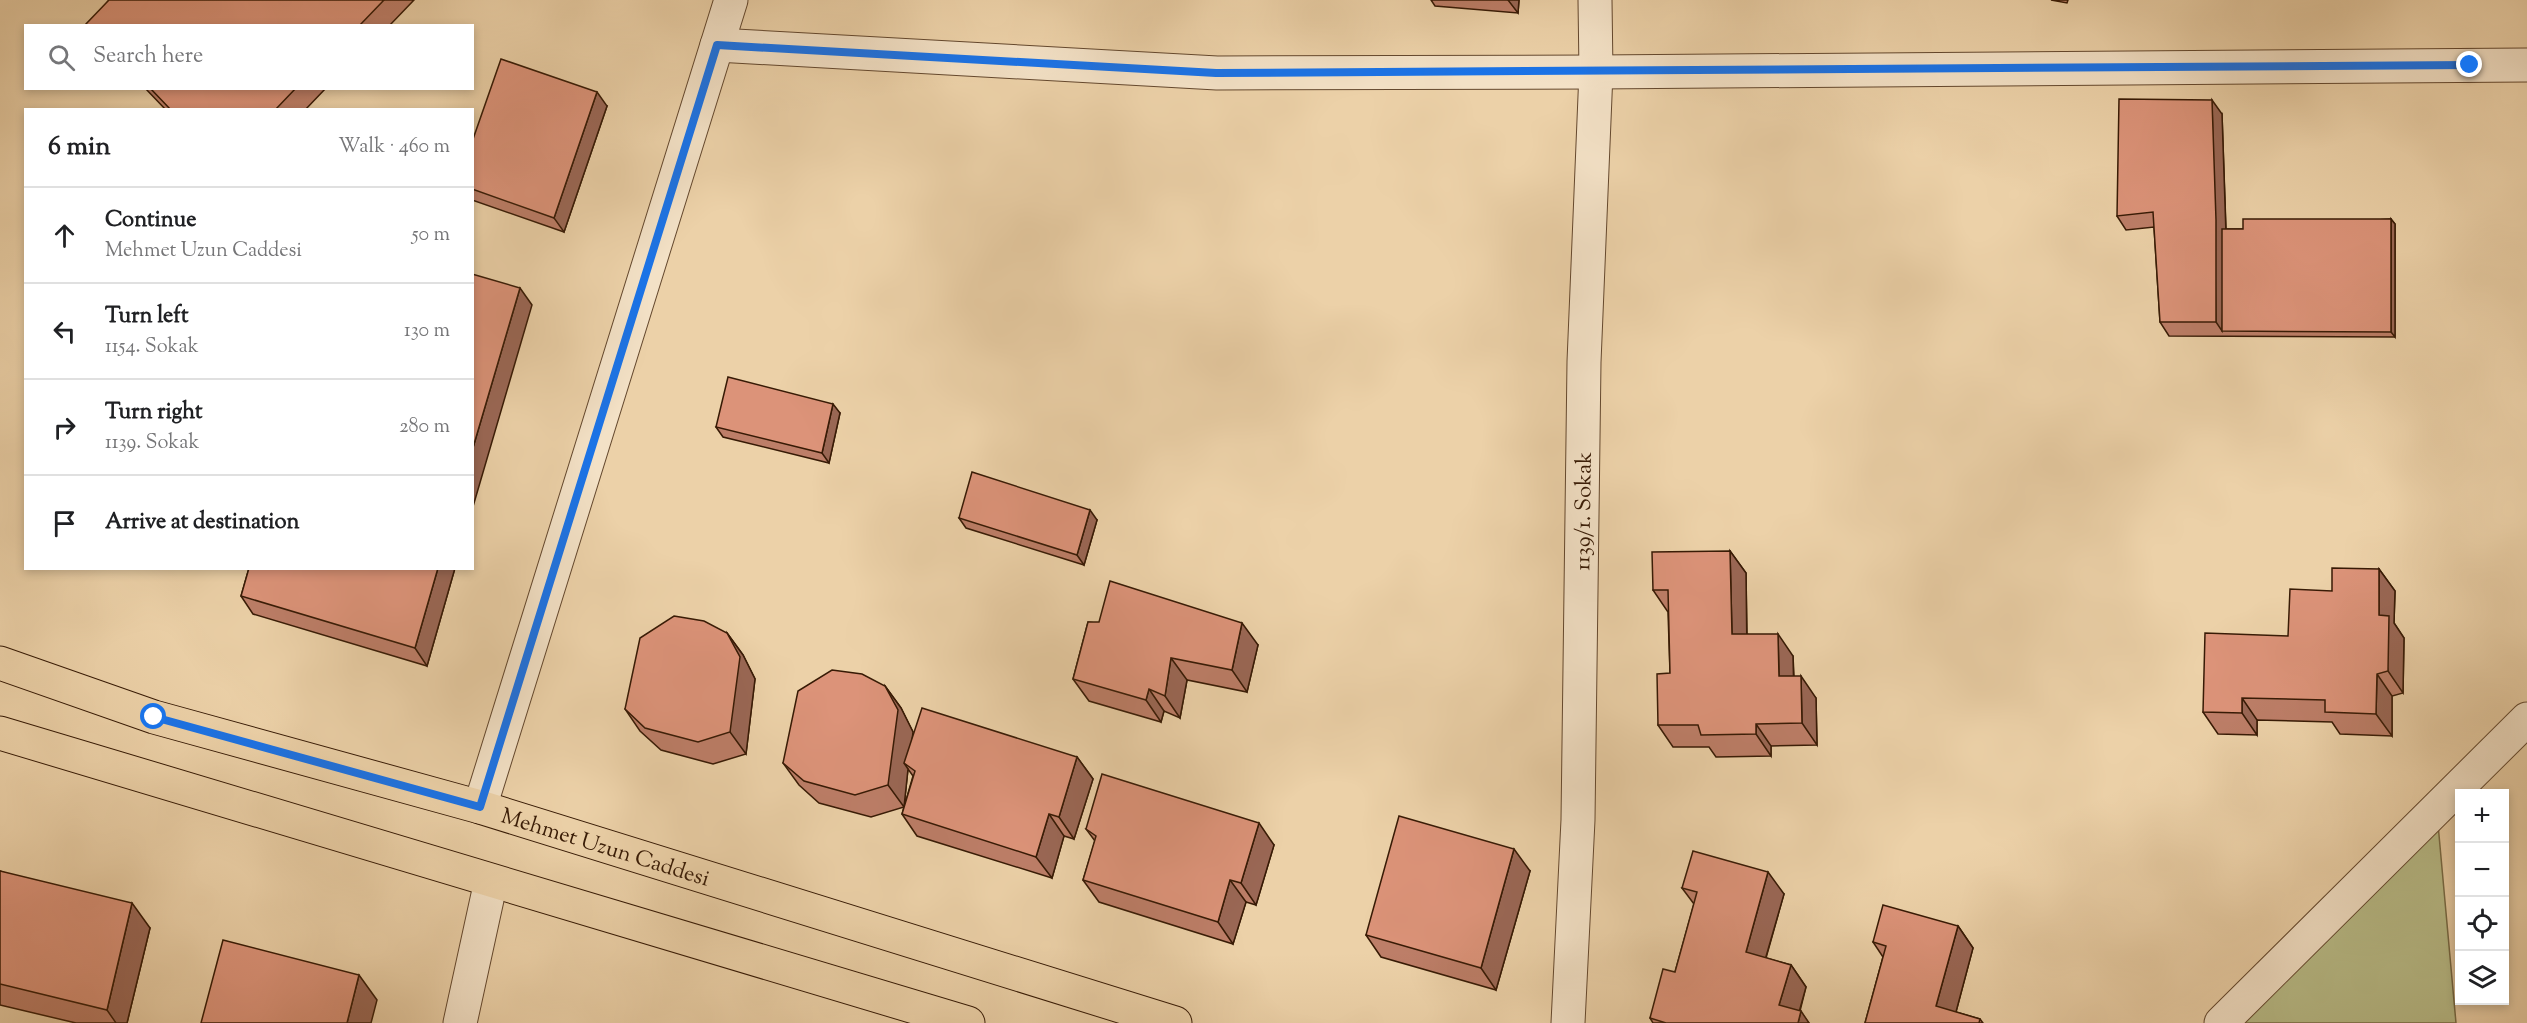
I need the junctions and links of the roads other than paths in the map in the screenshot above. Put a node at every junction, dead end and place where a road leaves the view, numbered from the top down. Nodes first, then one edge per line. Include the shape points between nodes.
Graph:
1 (731, 0) edge
2 (1595, 0) edge
3 (717, 45) junction
4 (2527, 64) edge
5 (1596, 72) junction
6 (0, 663) edge
7 (2527, 719) edge
8 (0, 733) edge
9 (480, 807) junction
10 (491, 881) junction
11 (460, 1023) edge
12 (968, 1023) edge
13 (1175, 1023) edge
14 (1568, 1023) edge
15 (2221, 1023) edge

1 - 3 street
2 - 5 street, 1139/1. Sokak
3 - 5 street via 1216,73
3 - 9 street
4 - 5 street
5 - 14 street, 1139/1. Sokak via 1584,362 1578,820
6 - 9 main road, Mehmet Uzun Caddesi via 154,717
7 - 15 street
8 - 10 main road
9 - 13 main road, Mehmet Uzun Caddesi
10 - 11 street
10 - 12 main road

